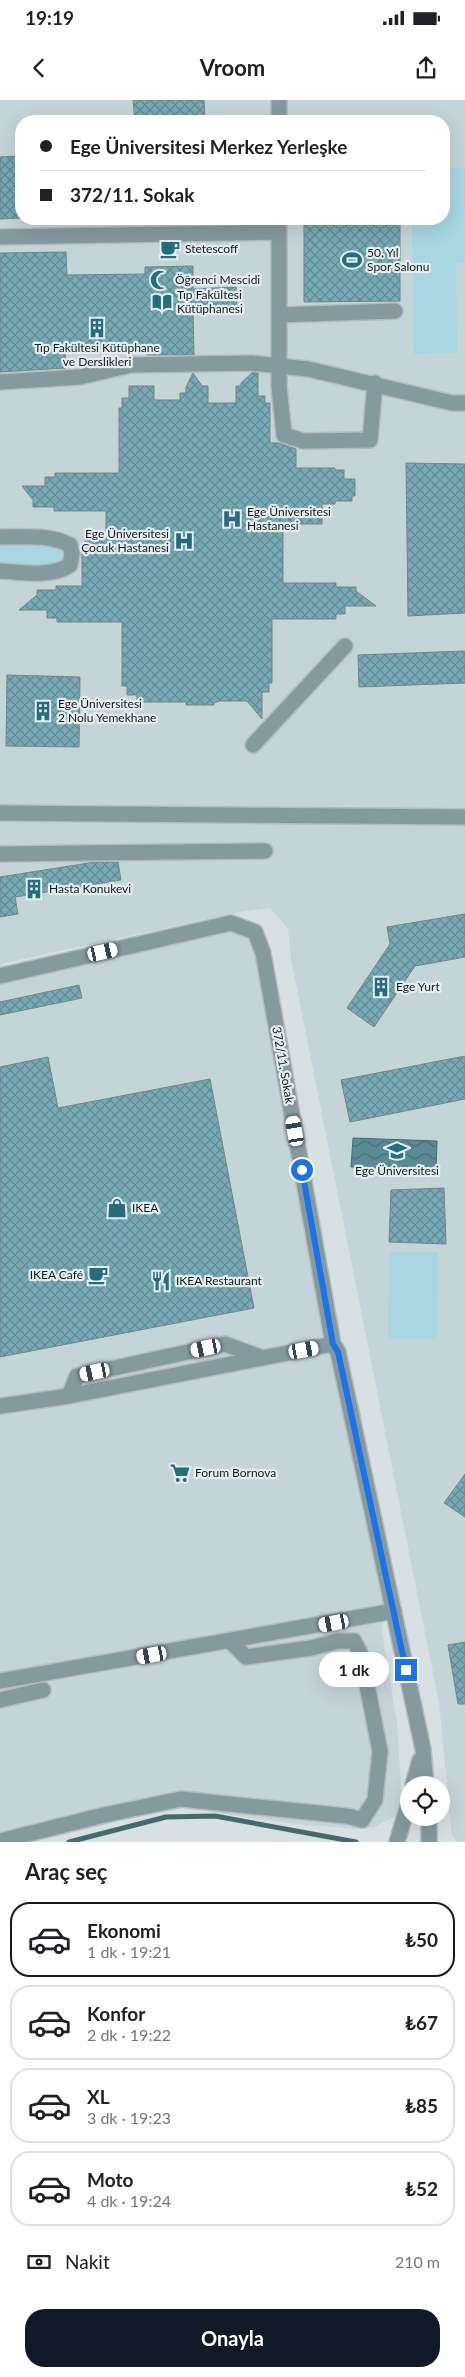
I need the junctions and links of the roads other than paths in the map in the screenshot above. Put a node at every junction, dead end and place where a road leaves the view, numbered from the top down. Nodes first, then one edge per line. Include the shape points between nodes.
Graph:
1 (279, 100) edge
2 (279, 115) edge
3 (279, 225) edge
4 (0, 237) edge
5 (395, 311) dead end
6 (279, 315) junction
7 (280, 365) junction
8 (0, 382) edge
9 (375, 383) junction
10 (465, 403) edge
11 (0, 537) edge
12 (0, 571) edge
13 (346, 646) dead end
14 (253, 745) dead end
15 (0, 813) edge
16 (465, 817) edge
17 (265, 851) dead end
18 (0, 854) edge
19 (0, 976) edge
20 (333, 1344) junction
21 (0, 1406) edge
22 (394, 1612) junction
23 (231, 1642) junction
24 (0, 1682) edge
25 (43, 1690) dead end
26 (0, 1700) edge
27 (423, 1748) junction
28 (415, 1776) edge
29 (425, 1776) edge
30 (401, 1826) edge
31 (429, 1826) edge
32 (0, 1841) edge
33 (396, 1842) edge
34 (429, 1842) edge

1 - 2 street
3 - 4 street
3 - 6 street
5 - 6 street
6 - 7 street
7 - 8 street via 132,364 80,377
7 - 9 street
7 - 9 street via 284,435 303,441 370,440
9 - 10 street via 452,403
11 - 12 street via 61,540 70,545 72,554 70,565 62,571
13 - 14 street
15 - 16 street
17 - 18 street
19 - 20 street, 372/11. Sokak via 231,923 255,932 263,953
20 - 21 street via 260,1358 225,1344 77,1376 69,1396
20 - 22 street, 372/11. Sokak via 338,1352
22 - 23 street
22 - 27 street, 372/11. Sokak
23 - 24 street
23 - 32 street via 246,1657 354,1641 361,1655 380,1751 375,1800 362,1820 181,1799
25 - 26 street
27 - 28 street, 372/11. Sokak
27 - 29 street, 372/11. Sokak
30 - 33 street
31 - 34 street

